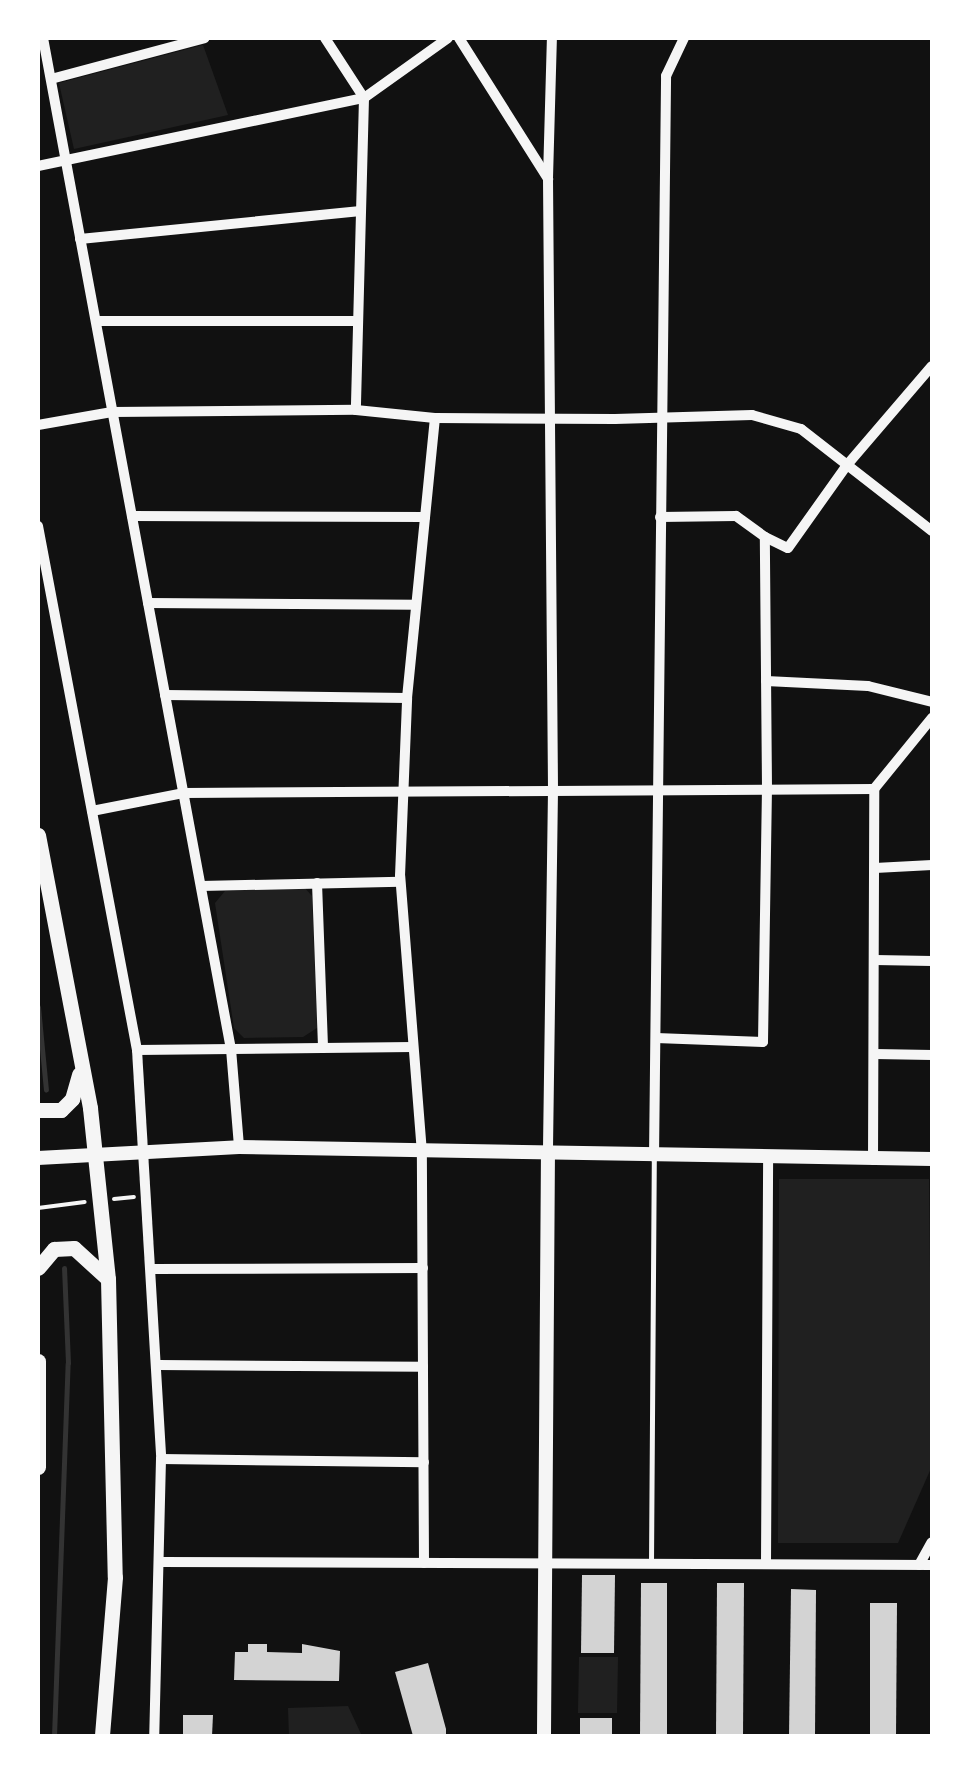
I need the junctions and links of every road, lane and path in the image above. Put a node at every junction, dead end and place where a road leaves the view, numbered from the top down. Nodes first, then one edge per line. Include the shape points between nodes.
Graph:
1 (43, 38) edge
2 (205, 38) edge
3 (325, 38) edge
4 (448, 38) edge
5 (459, 38) edge
6 (552, 38) edge
7 (684, 38) edge
8 (50, 79) junction
9 (364, 98) junction
10 (66, 160) junction
11 (38, 166) edge
12 (548, 180) junction
13 (360, 211) junction
14 (80, 239) junction
15 (357, 320) junction
16 (96, 321) junction
17 (932, 366) edge
18 (356, 410) junction
19 (112, 412) junction
20 (435, 418) junction
21 (550, 418) junction
22 (660, 418) junction
23 (38, 425) edge
24 (846, 465) junction
25 (132, 516) junction
26 (425, 517) junction
27 (660, 518) junction
28 (38, 526) edge
29 (932, 531) edge
30 (765, 537) junction
31 (148, 603) junction
32 (416, 605) junction
33 (766, 682) junction
34 (165, 695) junction
35 (406, 698) junction
36 (932, 702) edge
37 (932, 718) edge
38 (660, 787) junction
39 (403, 788) junction
40 (767, 788) junction
41 (874, 789) junction
42 (554, 790) junction
43 (184, 792) junction
44 (92, 811) junction
45 (38, 835) edge
46 (932, 865) edge
47 (874, 868) junction
48 (400, 882) junction
49 (317, 883) junction
50 (201, 886) junction
51 (875, 960) junction
52 (932, 961) edge
53 (656, 1038) junction
54 (413, 1046) junction
55 (323, 1048) junction
56 (231, 1049) junction
57 (137, 1050) junction
58 (875, 1054) junction
59 (932, 1056) edge
60 (81, 1064) junction
61 (38, 1110) edge
62 (239, 1147) junction
63 (146, 1152) junction
64 (422, 1152) junction
65 (548, 1152) junction
66 (96, 1153) junction
67 (654, 1157) junction
68 (38, 1158) edge
69 (768, 1158) junction
70 (874, 1160) junction
71 (932, 1160) edge
72 (38, 1268) edge
73 (423, 1268) junction
74 (153, 1269) junction
75 (108, 1279) junction
76 (38, 1360) edge
77 (158, 1365) junction
78 (423, 1368) junction
79 (161, 1459) junction
80 (424, 1462) junction
81 (38, 1467) edge
82 (932, 1542) edge
83 (161, 1562) junction
84 (545, 1562) junction
85 (424, 1563) junction
86 (651, 1563) junction
87 (766, 1564) junction
88 (919, 1565) junction
89 (932, 1565) edge
90 (102, 1736) edge
91 (154, 1736) edge
92 (544, 1736) edge

1 - 8 street
2 - 8 street
3 - 9 street
4 - 9 street
5 - 12 street
6 - 12 street
7 - 22 street via 666,76
8 - 10 street
9 - 10 street
9 - 13 street
10 - 11 street
10 - 14 street
12 - 21 street
13 - 14 street
13 - 15 street
14 - 16 street
15 - 16 street
15 - 18 street
16 - 19 street
17 - 24 street
18 - 19 street
18 - 20 street
19 - 23 street
19 - 25 street
20 - 21 street
20 - 26 street
21 - 22 street
21 - 42 street
22 - 24 street via 752,414 801,428
22 - 27 street
24 - 29 street
24 - 30 street via 788,548
25 - 26 street
25 - 31 street
26 - 32 street
27 - 30 street via 736,516
27 - 38 street
28 - 44 street
30 - 33 street
31 - 32 street
31 - 34 street
32 - 35 street
33 - 36 street via 868,686
33 - 40 street
34 - 35 street
34 - 43 street
35 - 39 street
37 - 41 street
38 - 40 street
38 - 42 street
38 - 53 street
39 - 42 street
39 - 43 street
39 - 48 street
40 - 41 street
40 - 53 street via 763,1042
41 - 47 street
42 - 65 street
43 - 44 street
43 - 50 street
44 - 57 street
45 - 60 main road
46 - 47 street
47 - 51 street
48 - 49 street
48 - 54 street
49 - 50 street
49 - 55 street
50 - 56 street
51 - 52 street
51 - 58 street
53 - 67 street
54 - 55 street
54 - 64 street
55 - 56 street
56 - 57 street
56 - 62 street
57 - 63 street
58 - 59 street
58 - 70 street
60 - 61 main road via 72,1100 61,1110
60 - 66 main road
62 - 63 street
62 - 64 street
63 - 66 street
63 - 74 street
64 - 65 street
64 - 73 street
65 - 67 street
65 - 84 street
66 - 68 street
66 - 75 main road
67 - 69 street
67 - 86 lane
69 - 70 street
69 - 87 street
70 - 71 street
72 - 75 main road via 54,1249 74,1248
73 - 74 street
73 - 78 street
74 - 77 street
75 - 90 main road via 116,1577
76 - 81 main road
77 - 78 street
77 - 79 street
78 - 80 street
79 - 80 street
79 - 83 street
80 - 85 street
82 - 88 street
83 - 85 street
83 - 91 street
84 - 85 street
84 - 86 street
84 - 92 street
86 - 87 street
87 - 88 street
88 - 89 street

